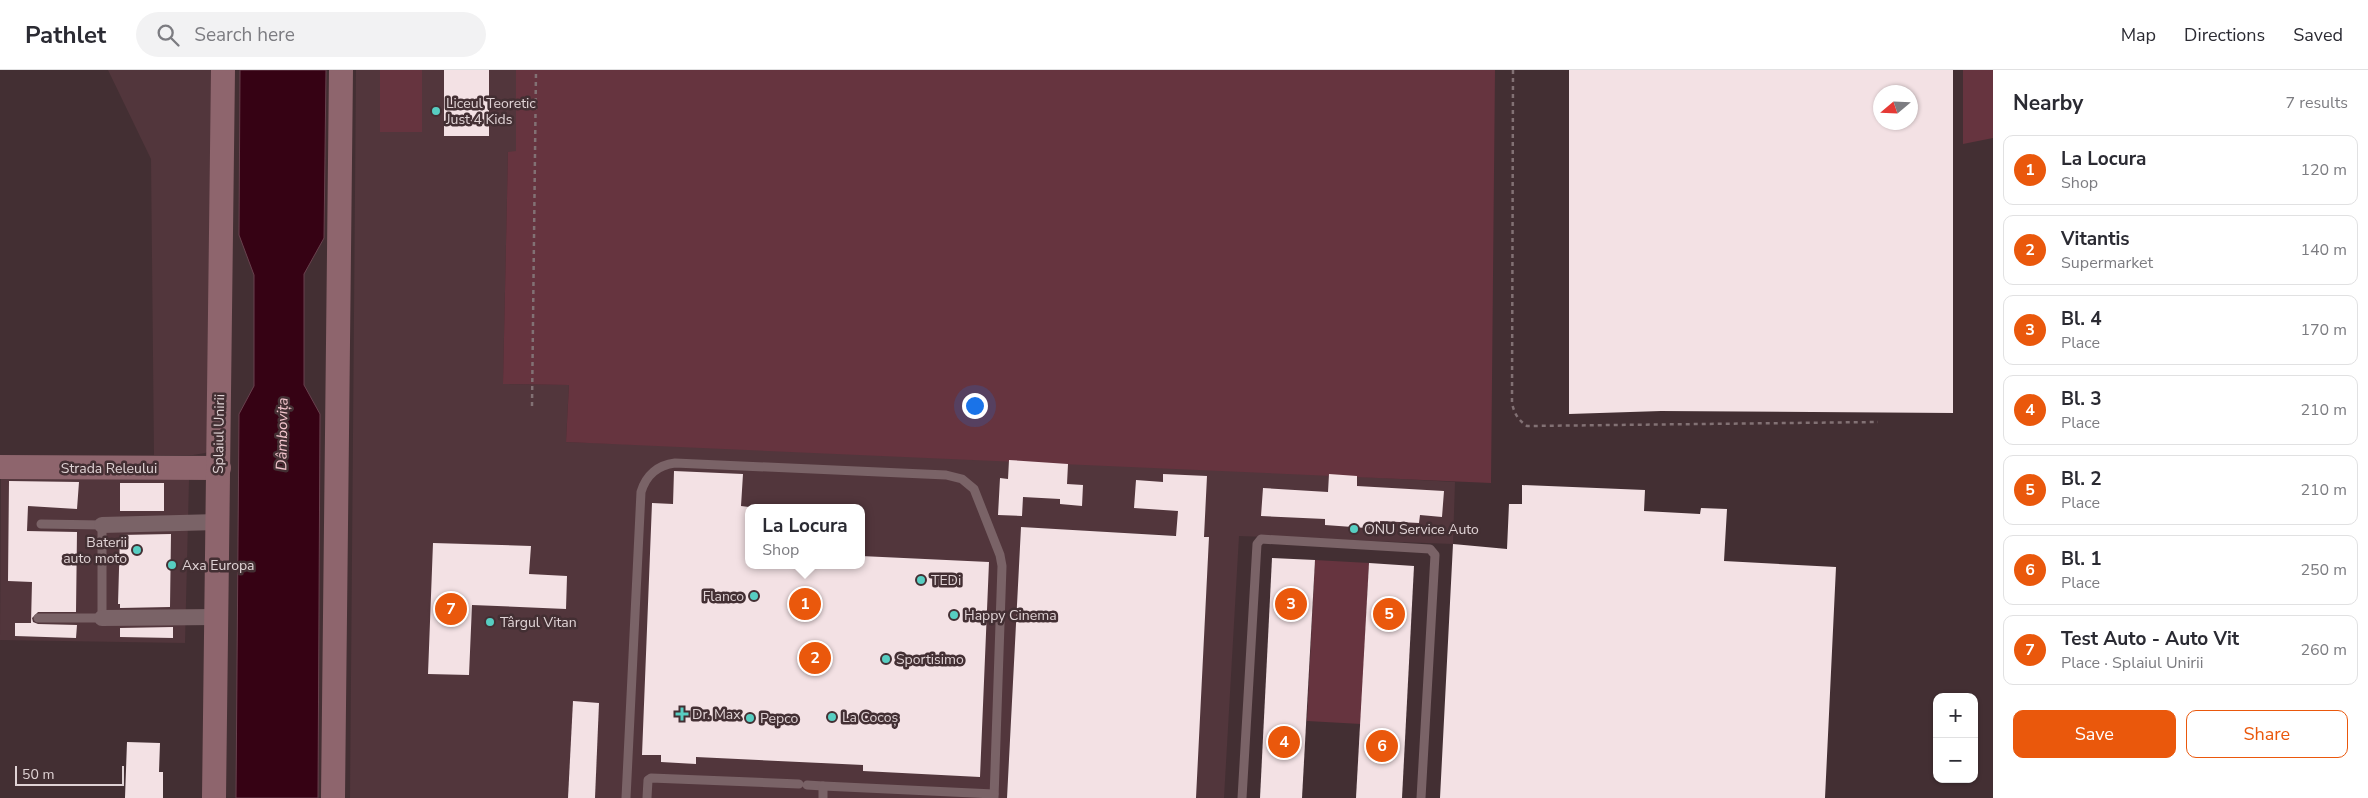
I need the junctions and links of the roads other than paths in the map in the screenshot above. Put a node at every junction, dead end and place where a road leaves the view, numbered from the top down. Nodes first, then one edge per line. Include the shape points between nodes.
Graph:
1 (222, 70) edge
2 (341, 70) edge
3 (0, 467) edge
4 (219, 468) junction
5 (218, 522) junction
6 (40, 524) dead end
7 (102, 524) junction
8 (217, 617) junction
9 (38, 618) dead end
10 (102, 618) junction
11 (823, 786) junction
12 (994, 796) edge
13 (214, 798) edge
14 (333, 798) edge
15 (626, 798) edge
16 (647, 798) edge
17 (823, 798) edge
18 (1242, 798) edge
19 (1422, 798) edge

1 - 4 main road, Splaiul Unirii
2 - 14 main road
3 - 4 main road, Strada Releului
4 - 5 main road, Splaiul Unirii
5 - 7 street
5 - 8 main road, Splaiul Unirii
6 - 7 lane
7 - 10 lane
8 - 10 street
8 - 13 main road, Splaiul Unirii
9 - 10 lane
11 - 12 lane
11 - 16 lane via 652,778 648,780
11 - 17 lane
12 - 15 lane via 1002,566 974,489 962,479 946,475 675,463 661,466 648,476 641,492
18 - 19 lane via 1257,544 1261,539 1430,549 1435,554

